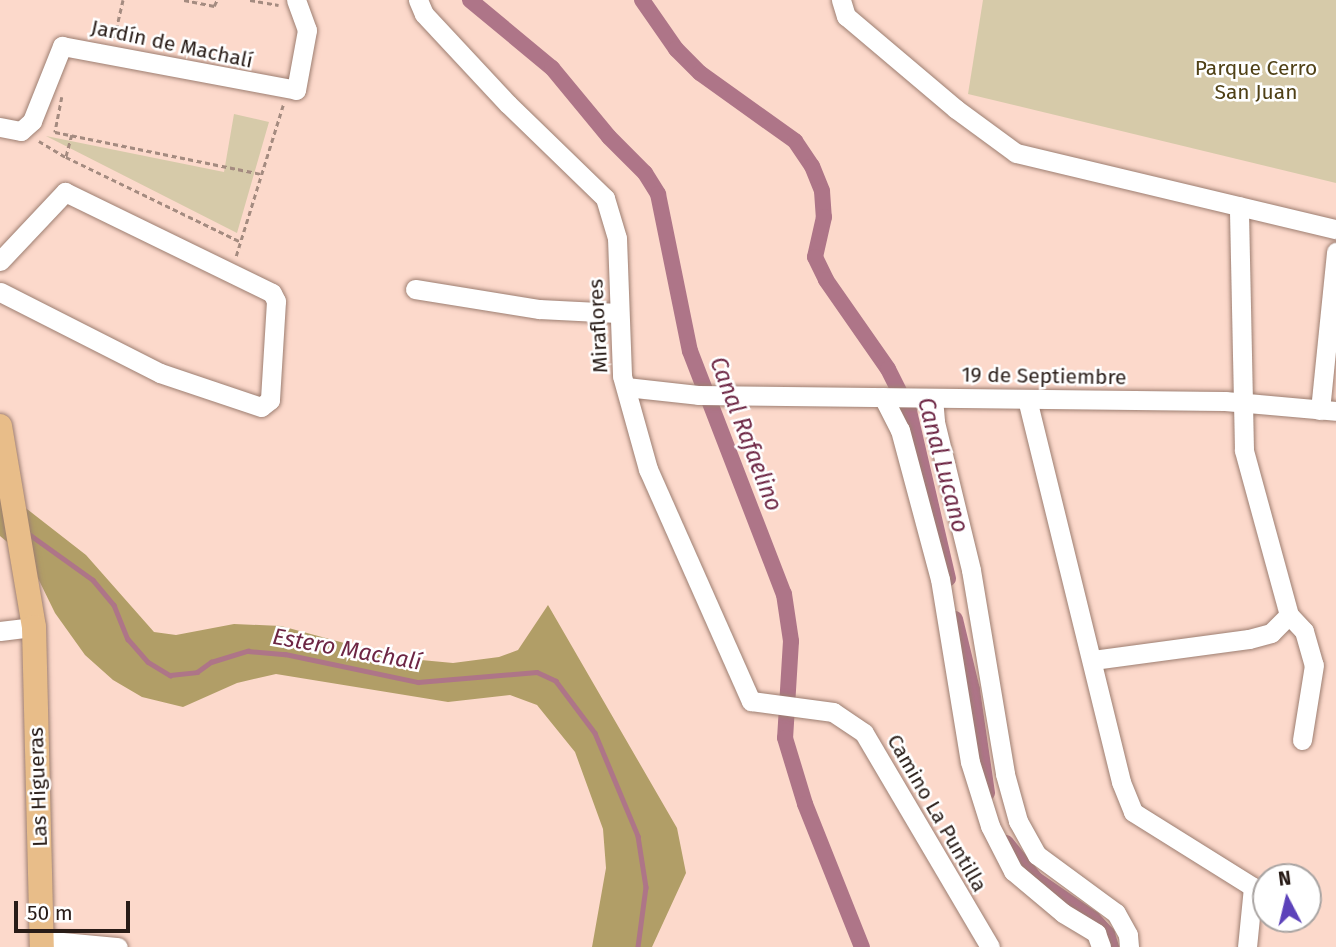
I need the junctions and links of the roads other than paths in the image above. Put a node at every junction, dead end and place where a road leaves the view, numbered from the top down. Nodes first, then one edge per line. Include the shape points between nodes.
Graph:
1 (418, 0) edge
2 (841, 0) edge
3 (298, 5) edge
4 (0, 127) edge
5 (1239, 206) junction
6 (1336, 229) edge
7 (1336, 252) edge
8 (0, 261) edge
9 (415, 289) dead end
10 (0, 292) edge
11 (618, 313) junction
12 (626, 387) junction
13 (887, 397) junction
14 (933, 398) junction
15 (1027, 399) junction
16 (1244, 403) junction
17 (1328, 410) edge
18 (0, 426) edge
19 (1289, 615) junction
20 (34, 627) junction
21 (0, 631) edge
22 (1093, 660) junction
23 (751, 701) joint
24 (1302, 740) dead end
25 (42, 944) edge
26 (118, 947) edge
27 (990, 947) edge
28 (1101, 947) edge
29 (1129, 947) edge
30 (1247, 947) edge

1 - 11 street, Miraflores via 424,14 508,104 605,198 617,237
2 - 5 street via 846,16 1016,153
3 - 4 street, Jardín de Machalí via 306,46 300,83 287,92 62,46 32,121 21,131
5 - 6 street
5 - 16 street
7 - 17 street
8 - 10 street via 65,192 272,293 276,300 270,400 261,407 160,373
9 - 11 street via 539,309
11 - 12 street, Miraflores
12 - 13 street, 19 de Septiembre via 720,396
12 - 23 street, Miraflores via 648,469
13 - 14 street, 19 de Septiembre
13 - 28 street via 940,579 970,762 990,826 1013,871 1096,933
14 - 15 street, 19 de Septiembre
14 - 29 street via 971,570 1004,774 1018,821 1037,855 1116,913
15 - 16 street, 19 de Septiembre
15 - 22 street
16 - 17 street, 19 de Septiembre
16 - 19 street via 1248,468
18 - 20 main road, Las Higueras
19 - 22 street via 1271,633 1249,639
19 - 24 street via 1304,631 1314,664
20 - 21 street
20 - 25 main road, Las Higueras
22 - 30 street via 1121,782 1133,812 1254,887
23 - 27 street, Camino La Puntilla via 833,712 864,733
25 - 26 street

